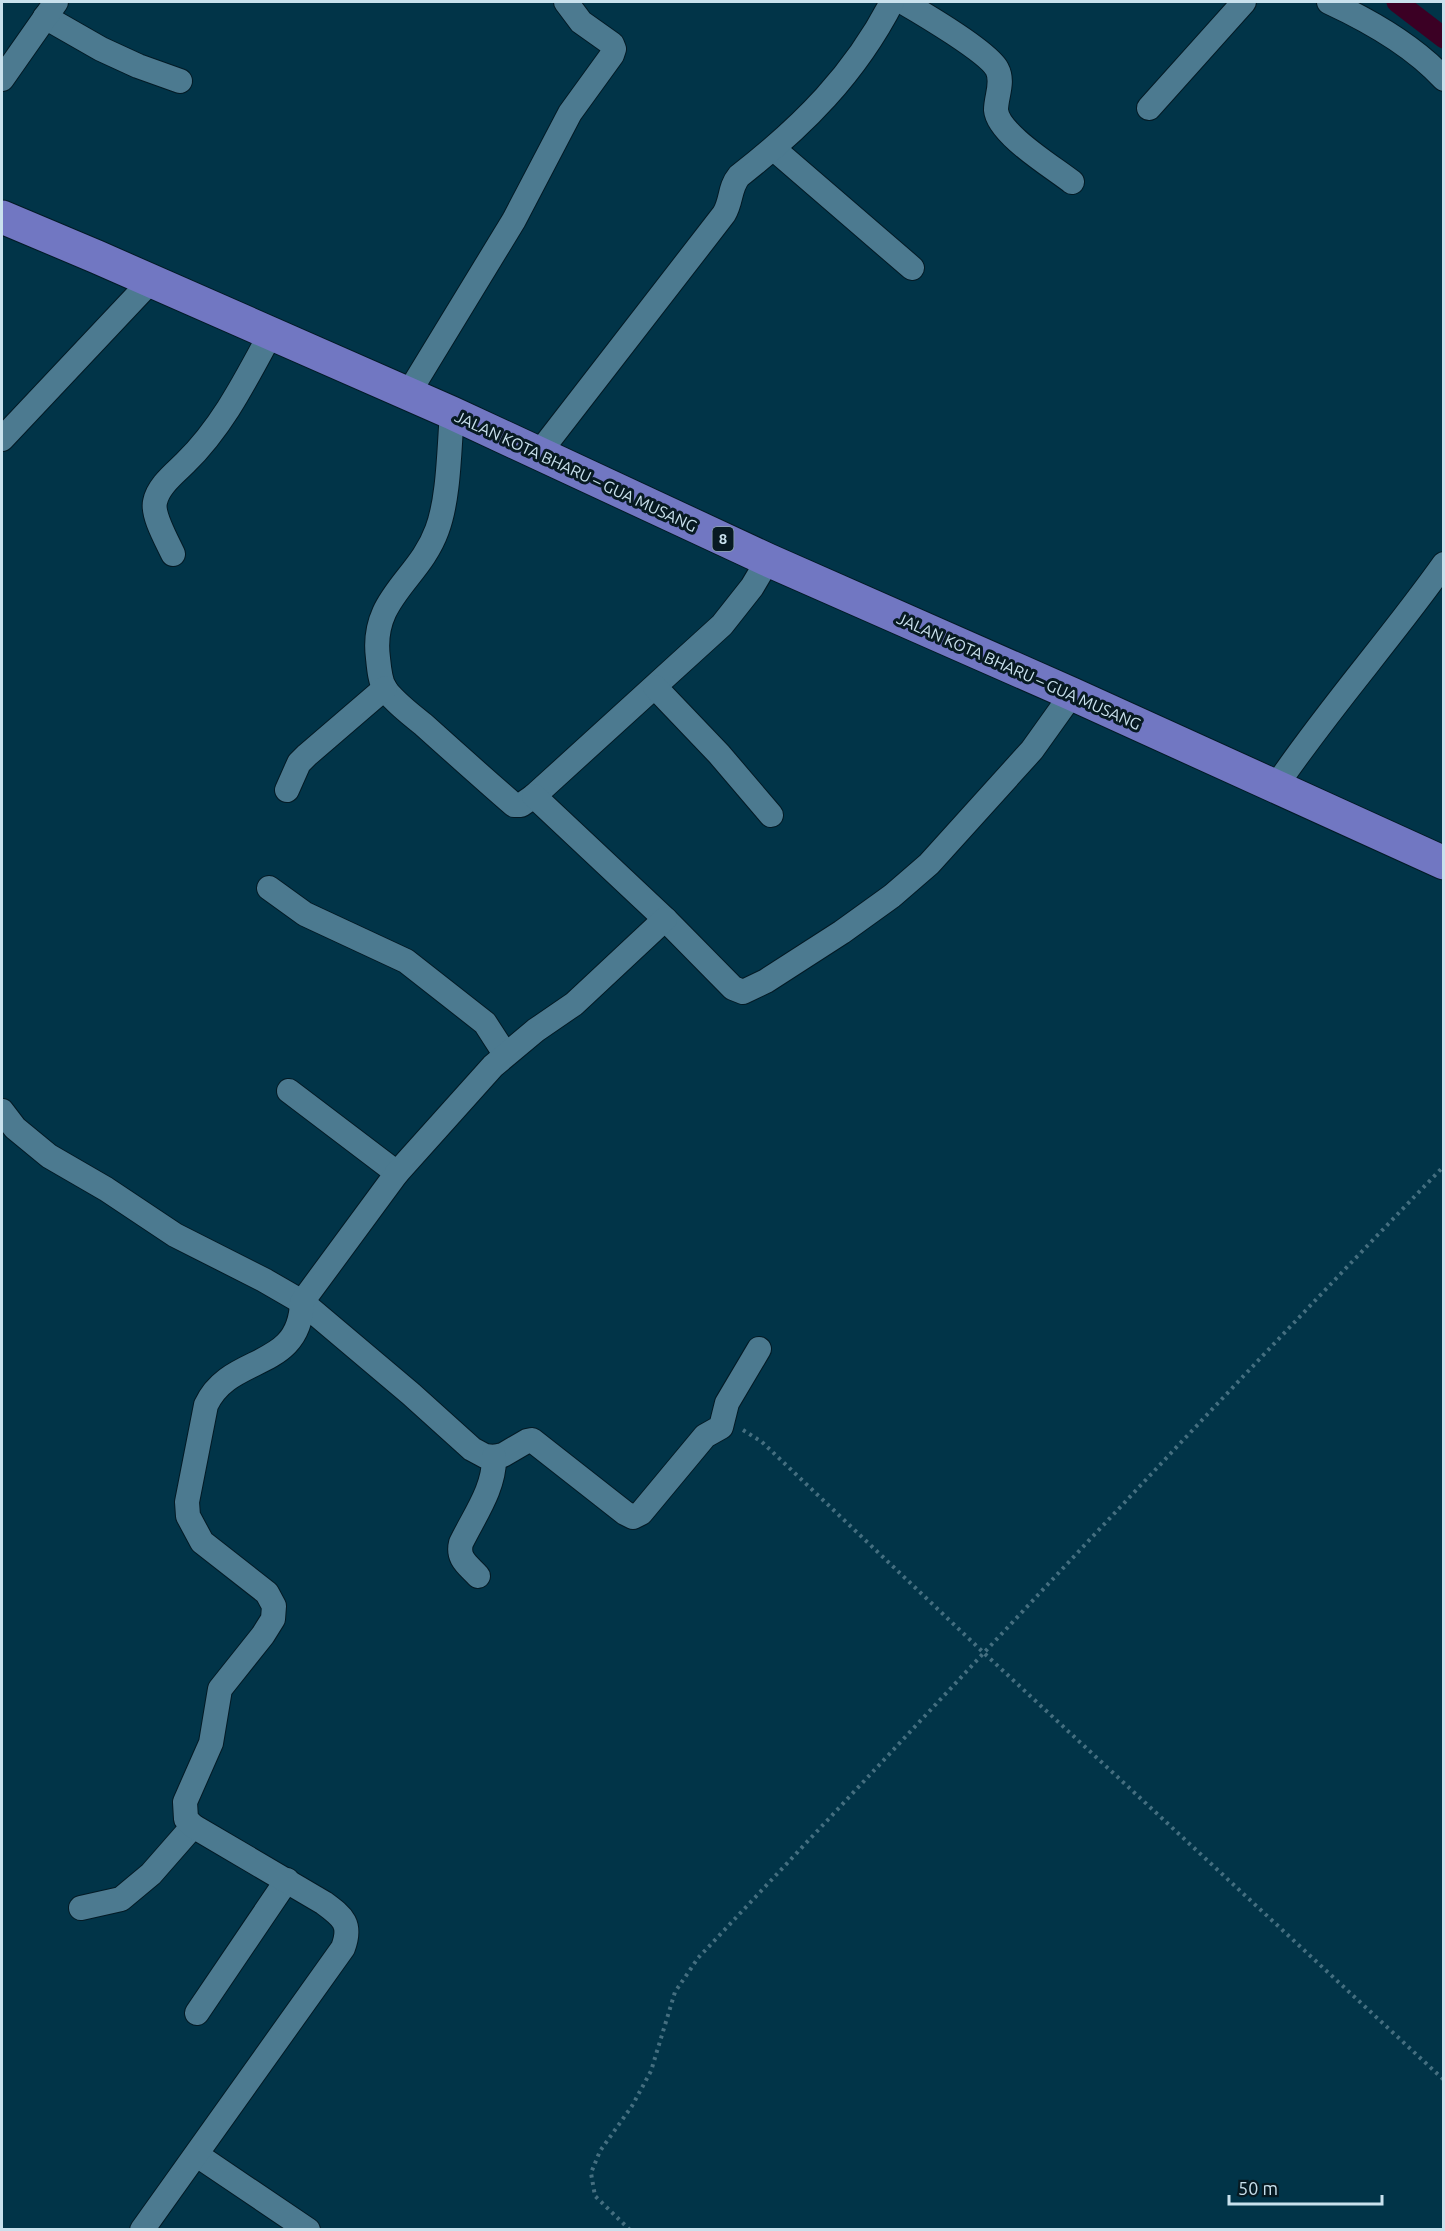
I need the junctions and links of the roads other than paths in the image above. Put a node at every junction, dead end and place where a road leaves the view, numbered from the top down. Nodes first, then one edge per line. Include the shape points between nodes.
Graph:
1 (566, 2) edge
2 (892, 2) edge
3 (903, 2) edge
4 (1244, 2) edge
5 (1329, 2) edge
6 (51, 9) edge
7 (2, 79) edge
8 (1443, 79) edge
9 (180, 81) dead end
10 (1149, 108) dead end
11 (774, 149) junction
12 (1072, 182) dead end
13 (2, 217) edge
14 (912, 268) dead end
15 (150, 282) junction
16 (271, 333) junction
17 (408, 394) junction
18 (452, 413) junction
19 (2, 439) edge
20 (539, 453) junction
21 (172, 554) dead end
22 (768, 560) junction
23 (1443, 564) edge
24 (655, 687) junction
25 (385, 688) junction
26 (1072, 694) junction
27 (1276, 786) junction
28 (287, 790) dead end
29 (534, 796) junction
30 (771, 815) dead end
31 (1443, 863) edge
32 (269, 888) dead end
33 (665, 919) junction
34 (505, 1054) junction
35 (289, 1091) dead end
36 (2, 1111) edge
37 (397, 1173) junction
38 (302, 1302) junction
39 (759, 1349) dead end
40 (494, 1457) junction
41 (478, 1576) dead end
42 (193, 1826) junction
43 (286, 1880) junction
44 (81, 1908) dead end
45 (197, 2013) dead end
46 (196, 2155) junction
47 (142, 2229) edge
48 (308, 2229) edge

1 - 17 street via 581,22 612,44 612,55 570,113 514,220
2 - 11 street via 838,84
3 - 12 street via 986,56 997,69 1000,82 996,110 999,121
4 - 10 street
5 - 8 street via 1367,20 1431,65
6 - 7 street
6 - 9 street via 101,49
11 - 14 street
11 - 20 street via 733,183 724,214
13 - 15 main road, JALAN KOTA BHARU – GUA MUSANG / 8
15 - 16 main road, JALAN KOTA BHARU – GUA MUSANG / 8
15 - 19 street
16 - 17 main road, JALAN KOTA BHARU – GUA MUSANG / 8
16 - 21 street via 224,416 171,476 154,502
17 - 18 main road, JALAN KOTA BHARU – GUA MUSANG / 8
18 - 20 main road, JALAN KOTA BHARU – GUA MUSANG / 8
18 - 25 street via 443,507 437,530 426,553 382,613 378,628 376,648
20 - 22 main road, JALAN KOTA BHARU – GUA MUSANG / 8
22 - 24 street via 722,625
22 - 26 main road, JALAN KOTA BHARU – GUA MUSANG / 8
23 - 27 street via 1305,742
24 - 29 street
24 - 30 street
25 - 28 street via 307,755
25 - 29 street via 514,805 521,806
26 - 27 main road, JALAN KOTA BHARU – GUA MUSANG / 8
26 - 33 street via 1032,750 929,864 892,896 766,981 743,992 733,988
27 - 31 main road, JALAN KOTA BHARU – GUA MUSANG / 8
29 - 33 street
32 - 34 street via 305,914 406,961 485,1023
33 - 34 street via 574,1004
34 - 37 street
35 - 37 street
36 - 38 street via 15,1128 49,1156 175,1235
37 - 38 street
38 - 40 street via 472,1449
38 - 42 street via 302,1318 284,1348 225,1380 212,1391 206,1405 187,1503 188,1516 202,1542 267,1593 274,1606 273,1619 263,1635 220,1689 212,1743 185,1802 186,1819
39 - 40 street via 727,1403 721,1427 705,1436 642,1514 633,1517 625,1513 532,1440
40 - 41 street via 492,1482 459,1551
42 - 43 street
42 - 44 street via 152,1874 121,1899
43 - 45 street
43 - 46 street via 337,1912 346,1923 348,1936
46 - 47 street
46 - 48 street

